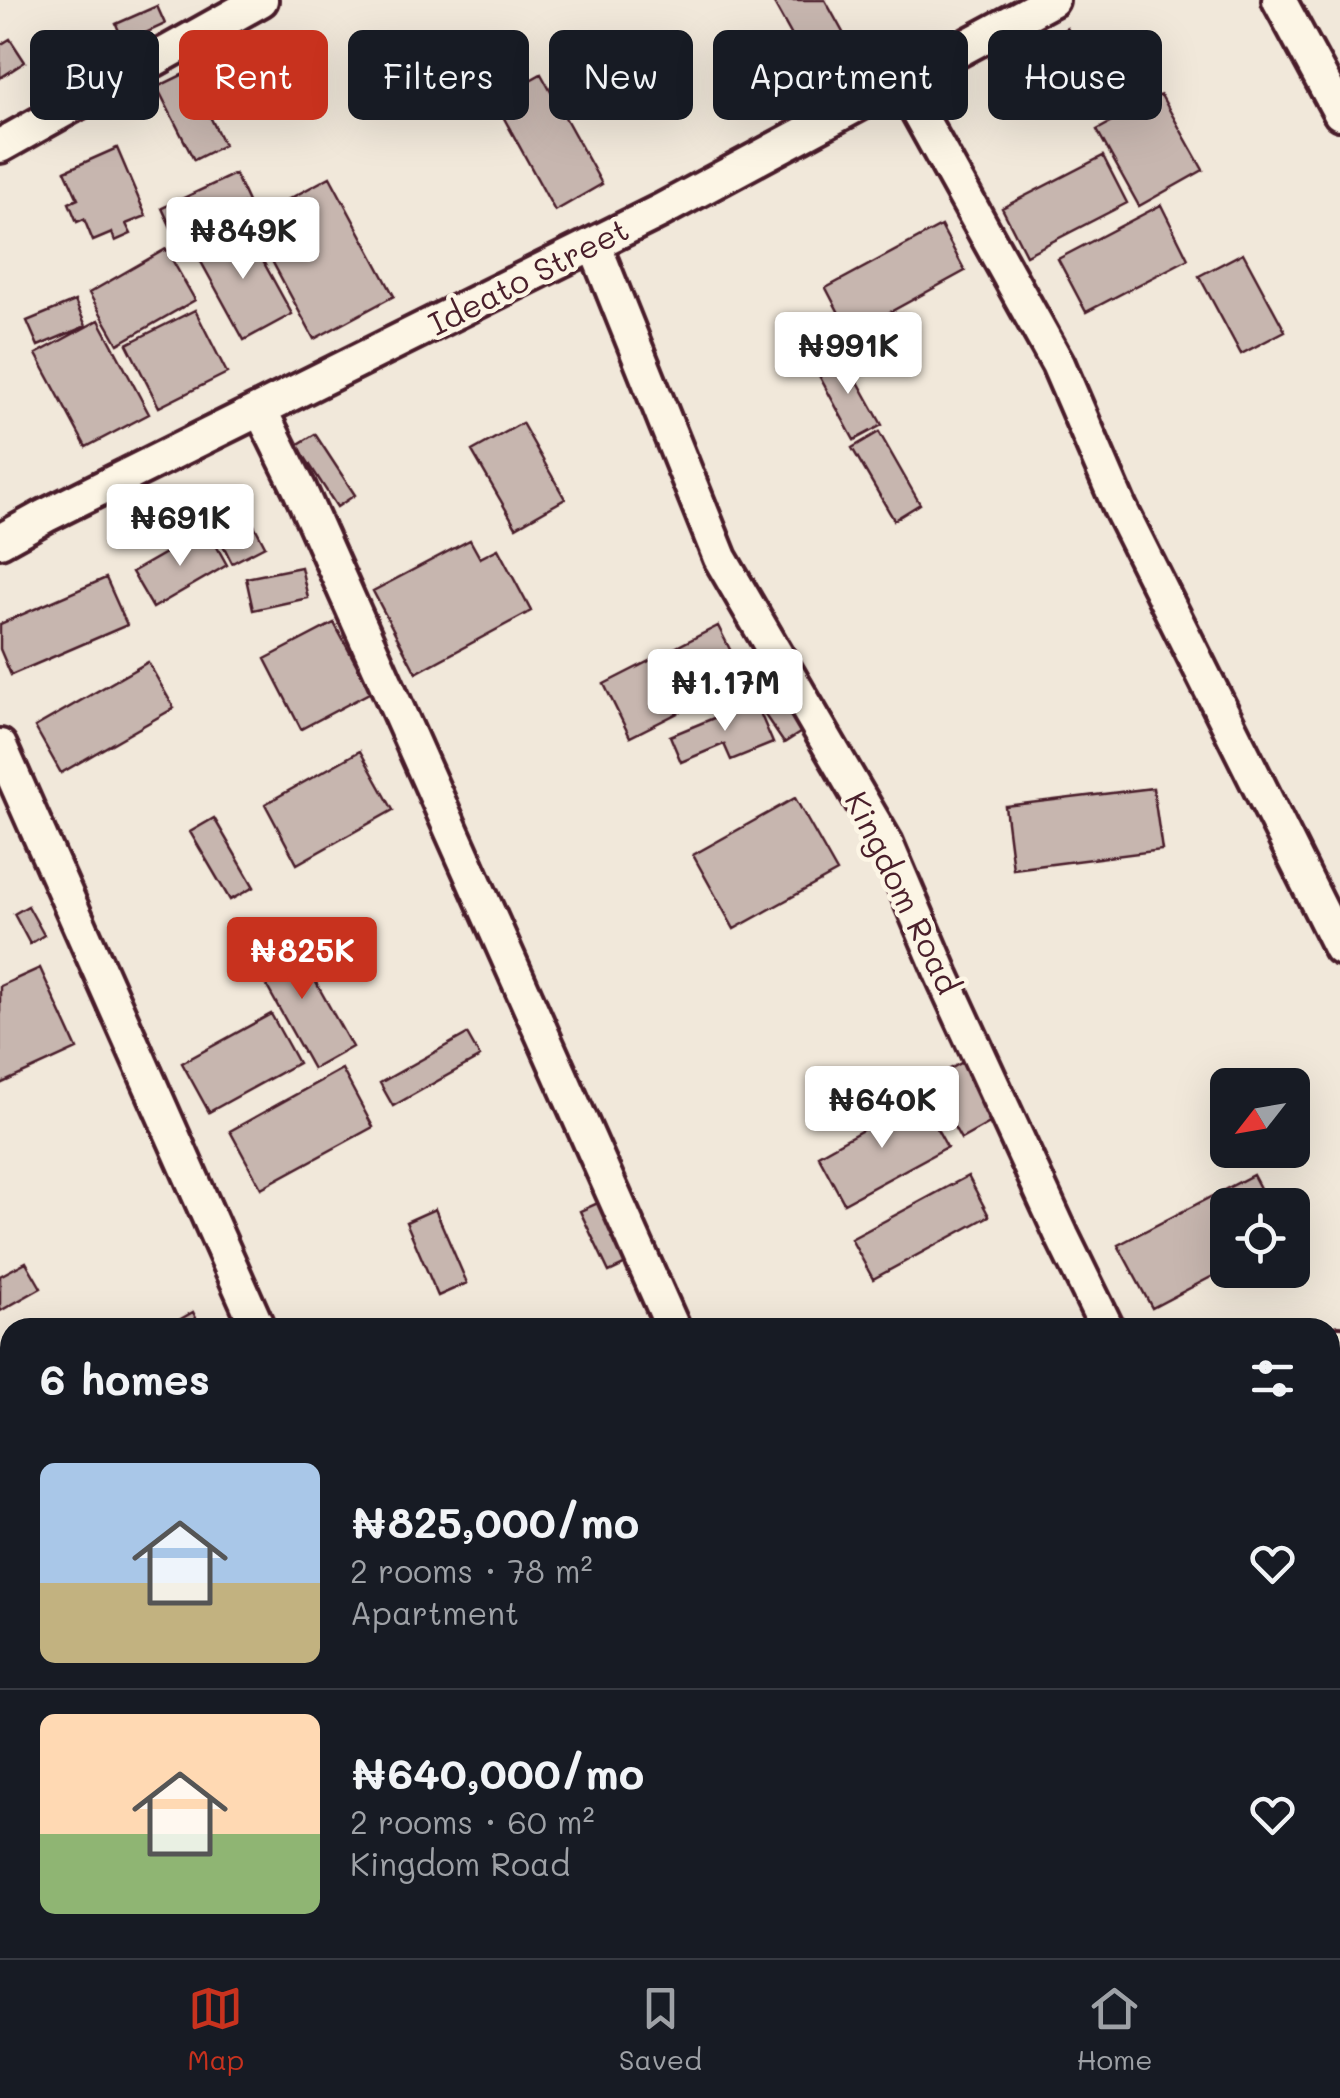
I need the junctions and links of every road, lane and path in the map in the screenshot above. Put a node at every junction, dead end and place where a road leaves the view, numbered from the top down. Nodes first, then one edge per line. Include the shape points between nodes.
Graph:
1 (261, 0) edge
2 (1052, 0) edge
3 (1279, 0) edge
4 (968, 46) edge
5 (1340, 113) edge
6 (831, 120) edge
7 (923, 120) edge
8 (0, 146) edge
9 (594, 244) junction
10 (261, 410) junction
11 (0, 541) edge
12 (0, 746) edge
13 (1340, 948) edge
14 (254, 1318) edge
15 (669, 1318) edge
16 (1102, 1318) edge

1 - 8 street
2 - 4 street, Ideato Street
3 - 5 street
6 - 9 street, Ideato Street
7 - 13 street via 1058,364 1120,508
9 - 10 street, Ideato Street
9 - 16 street, Kingdom Road via 720,558 886,842
10 - 11 street, Ideato Street
10 - 15 street
12 - 14 street

